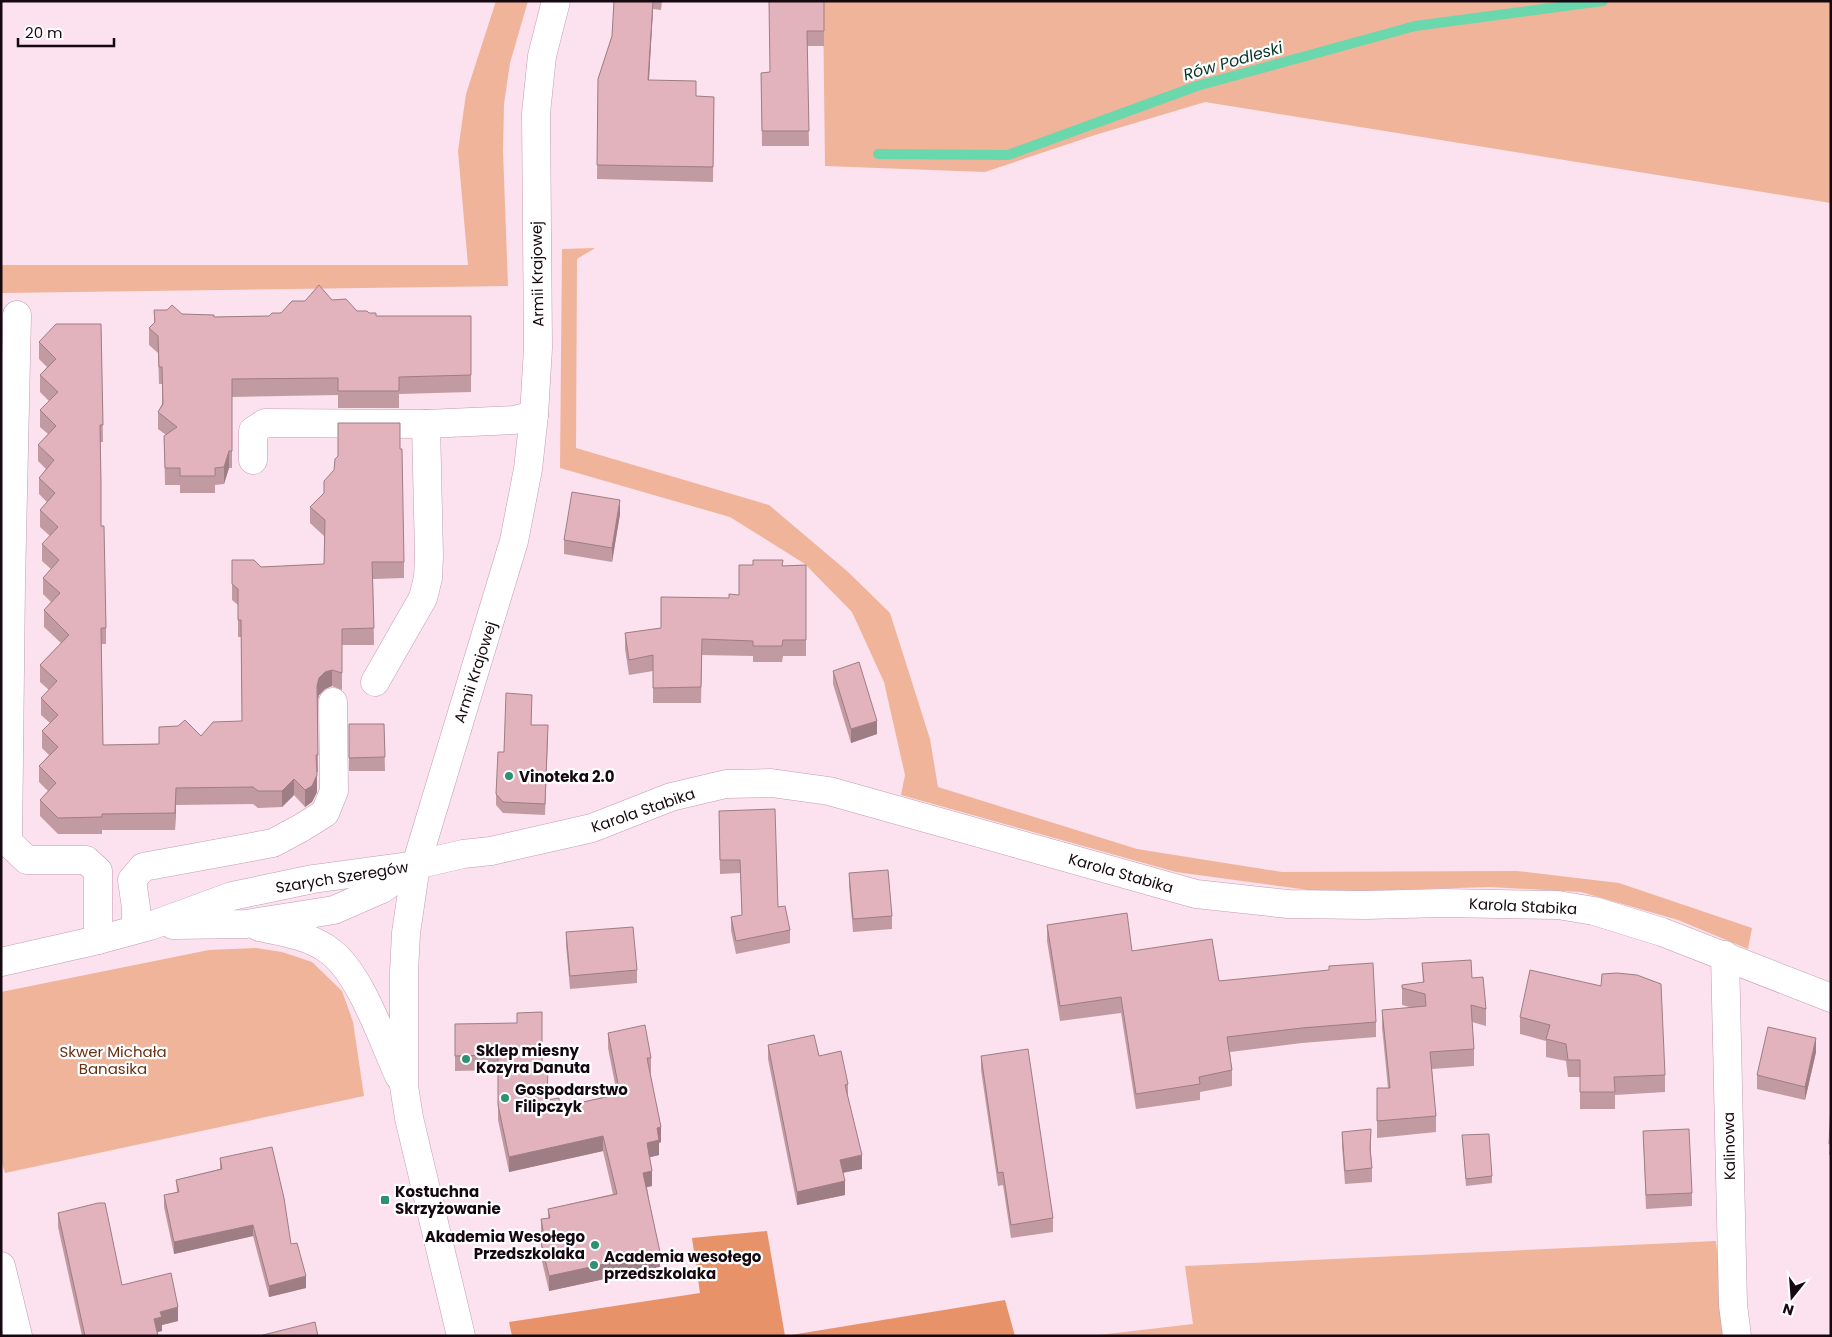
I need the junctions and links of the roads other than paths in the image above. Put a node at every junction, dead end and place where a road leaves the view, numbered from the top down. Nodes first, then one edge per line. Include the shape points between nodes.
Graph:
1 (556, 1) edge
2 (17, 315) dead end
3 (534, 415) junction
4 (426, 424) junction
5 (253, 460) dead end
6 (374, 682) dead end
7 (333, 702) dead end
8 (416, 865) junction
9 (246, 924) junction
10 (143, 927) junction
11 (98, 940) junction
12 (1726, 955) junction
13 (1, 962) edge
14 (1831, 998) edge
15 (404, 1086) junction
16 (1, 1266) edge
17 (18, 1336) edge
18 (461, 1336) edge
19 (1737, 1336) edge

1 - 3 street, Armii Krajowej via 542,56 536,113 538,348
2 - 11 street via 8,842 27,860 86,860 98,871
3 - 4 street via 514,420
3 - 8 street, Armii Krajowej via 528,469 514,541
4 - 5 street via 265,423 253,431
4 - 6 street via 428,578 423,598
7 - 10 street via 334,791 325,813 273,844 142,866 132,880
8 - 9 street, Szarych Szeregów via 382,889 334,910
8 - 10 street, Szarych Szeregów via 313,879 232,896
8 - 12 street, Karola Stabika via 592,828 671,797 726,784 771,783 828,792 1196,894 1288,904 1558,905 1594,911
8 - 15 street, Armii Krajowej via 405,941
9 - 10 street, Szarych Szeregów
9 - 15 street, Szarych Szeregów via 310,940 344,964 360,988
10 - 11 street, Szarych Szeregów
11 - 13 street, Szarych Szeregów
12 - 14 street, Karola Stabika
12 - 19 street, Kalinowa via 1733,1305
15 - 18 street, Armii Krajowej
16 - 17 street

